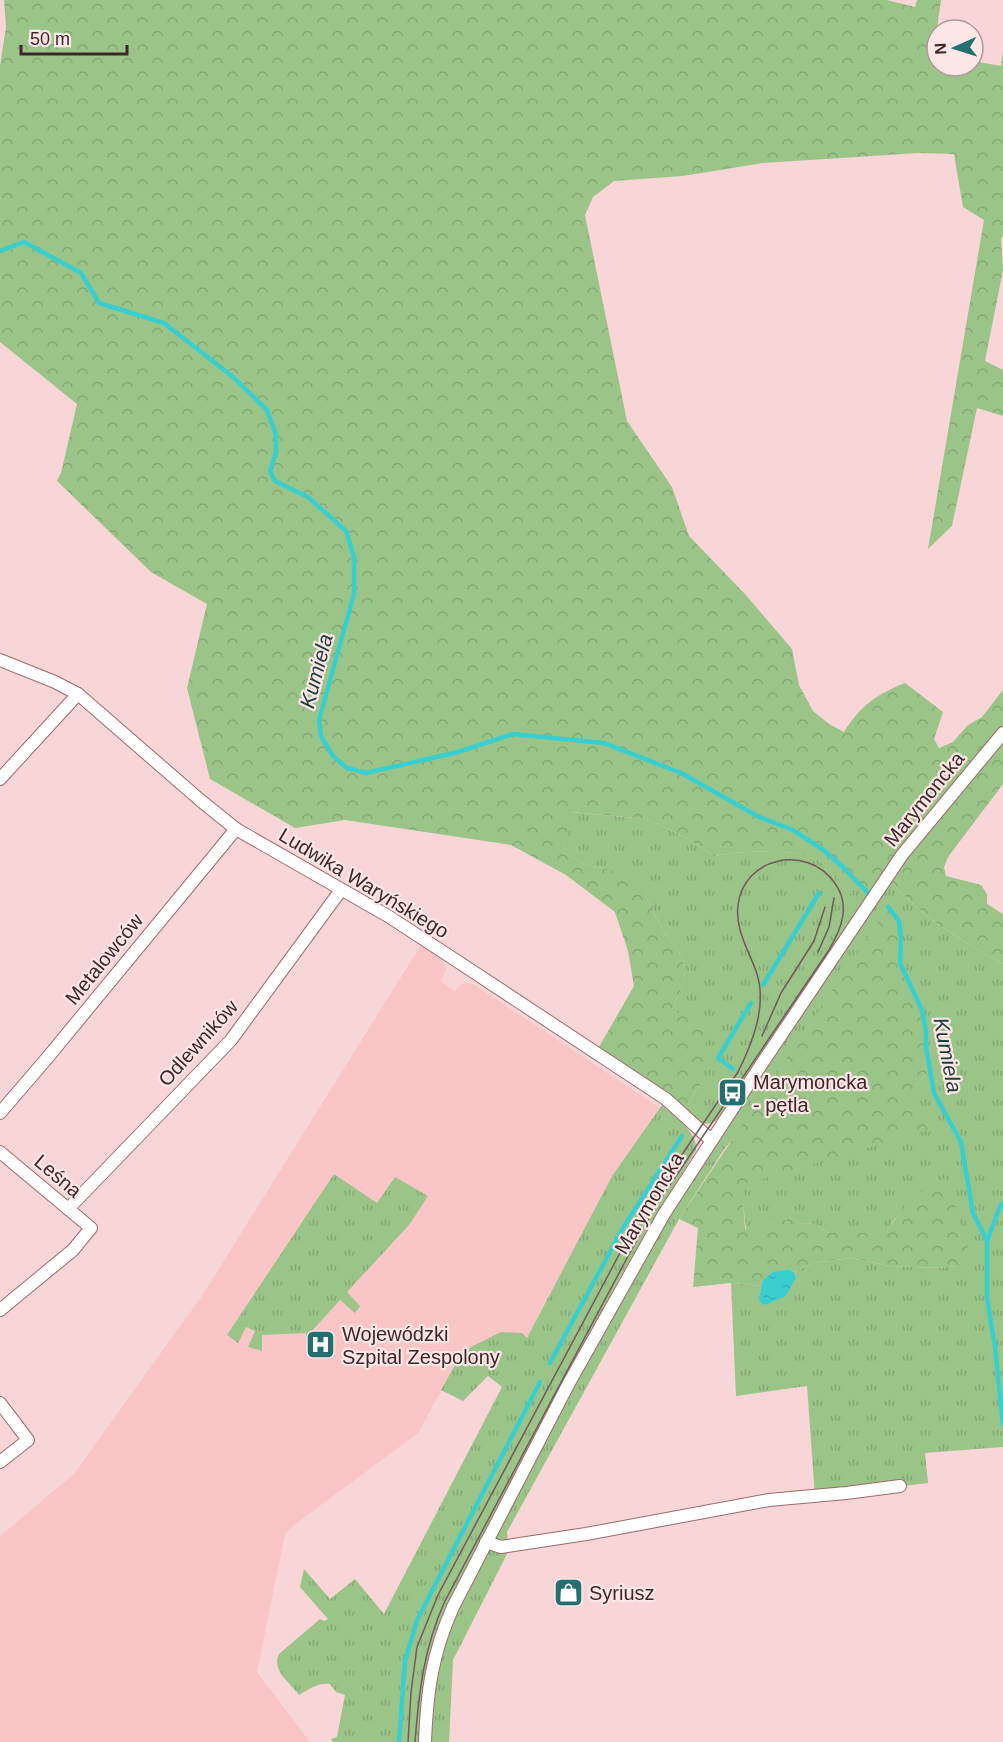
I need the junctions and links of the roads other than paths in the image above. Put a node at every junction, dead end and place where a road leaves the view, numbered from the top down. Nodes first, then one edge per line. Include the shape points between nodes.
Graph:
1 (0, 660) edge
2 (78, 694) junction
3 (1003, 733) edge
4 (0, 779) edge
5 (236, 829) junction
6 (341, 890) junction
7 (0, 1113) edge
8 (711, 1140) junction
9 (0, 1152) edge
10 (68, 1209) junction
11 (0, 1310) edge
12 (0, 1403) edge
13 (0, 1462) edge
14 (900, 1486) dead end
15 (486, 1542) junction
16 (425, 1742) edge

1 - 2 street, Ludwika Waryńskiego
2 - 4 street
2 - 5 street, Ludwika Waryńskiego
3 - 8 street, Marymoncka via 902,855
5 - 6 street, Ludwika Waryńskiego
5 - 7 street, Metalowców
6 - 8 street, Ludwika Waryńskiego via 388,916 666,1099
6 - 10 street, Odlewników via 231,1041
8 - 15 street, Marymoncka via 632,1268
9 - 10 street, Leśna
10 - 11 street, Leśna via 91,1228 72,1250
12 - 13 street via 28,1440
14 - 15 street via 769,1500 501,1547
15 - 16 street, Marymoncka via 435,1651

